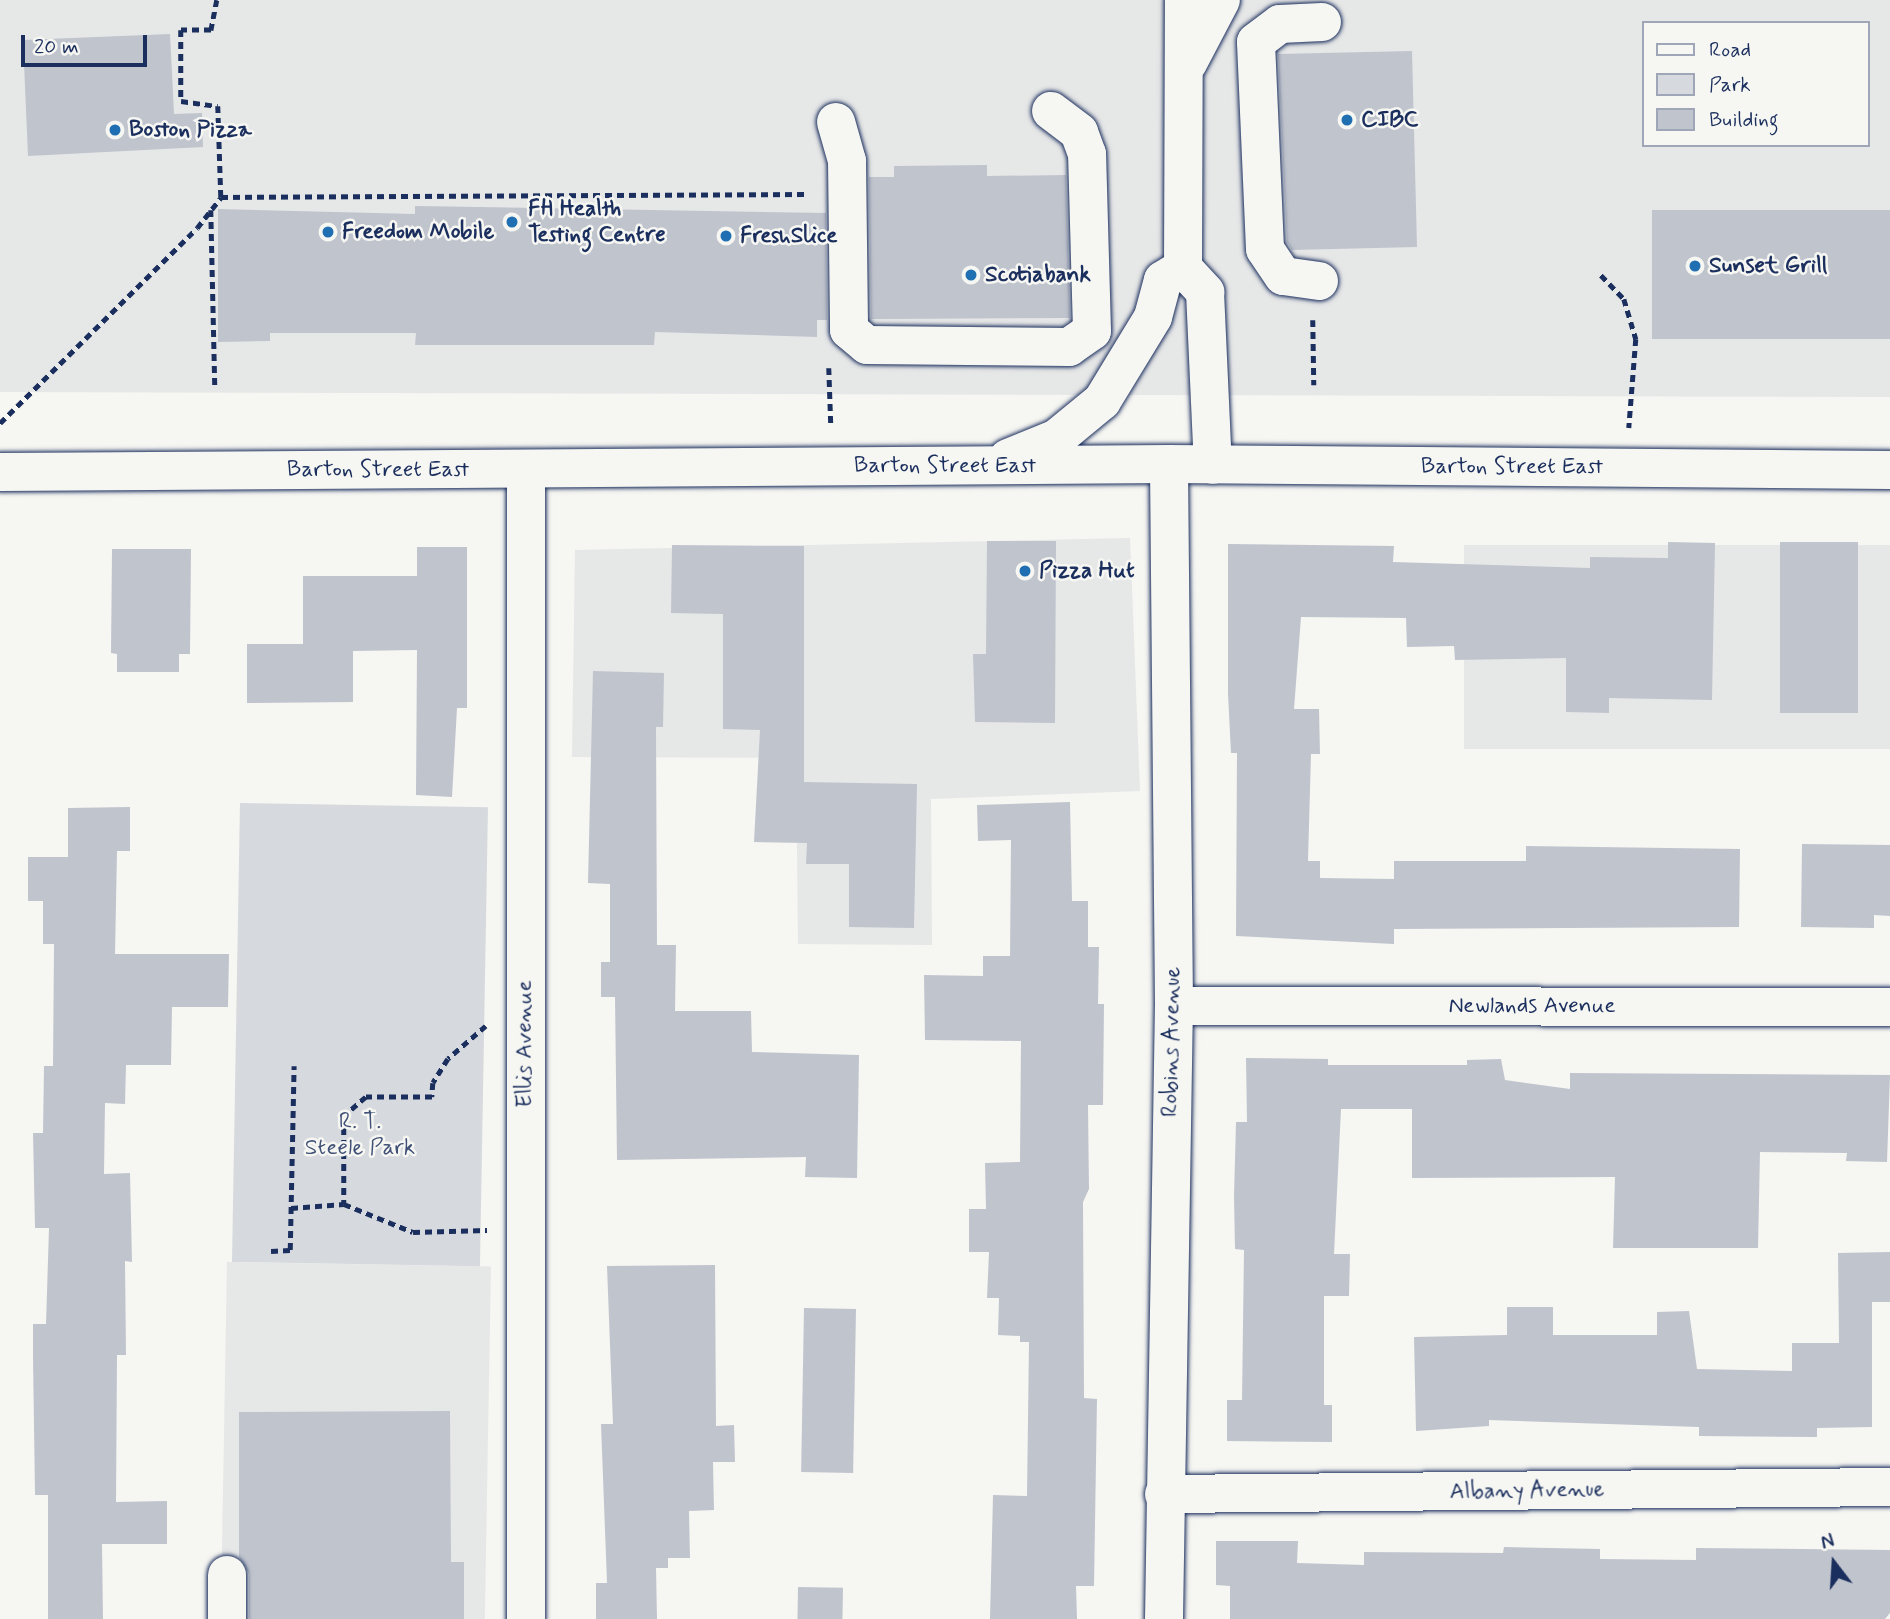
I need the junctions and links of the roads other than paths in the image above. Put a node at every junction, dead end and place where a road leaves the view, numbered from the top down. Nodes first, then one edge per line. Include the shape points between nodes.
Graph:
1 (1184, 0) edge
2 (1221, 0) edge
3 (1322, 22) dead end
4 (1184, 71) junction
5 (1051, 111) dead end
6 (836, 122) dead end
7 (1183, 268) junction
8 (1319, 281) road end
9 (1169, 464) junction
10 (1213, 465) junction
11 (987, 466) junction
12 (526, 469) junction
13 (1890, 470) edge
14 (0, 472) edge
15 (1174, 1006) junction
16 (1890, 1007) edge
17 (1890, 1488) edge
18 (1164, 1494) junction
19 (227, 1575) dead end
20 (227, 1619) edge
21 (526, 1619) edge
22 (1164, 1619) edge

1 - 4 street
2 - 4 street
3 - 8 street via 1280,24 1256,42 1265,250 1283,276
4 - 7 street
5 - 6 street via 1079,132 1087,154 1092,331 1069,347 867,345 849,330 846,161
7 - 10 street via 1205,292
7 - 11 street via 1163,280 1153,317 1102,401 1058,438
9 - 10 street, Barton Street East
9 - 11 street, Barton Street East
9 - 15 street, Robins Avenue
10 - 13 street, Barton Street East
11 - 12 street, Barton Street East
12 - 14 street, Barton Street East
12 - 21 street, Ellis Avenue
15 - 16 street, Newlands Avenue
15 - 18 street, Robins Avenue
17 - 18 street, Albany Avenue
18 - 22 street, Robins Avenue
19 - 20 street

